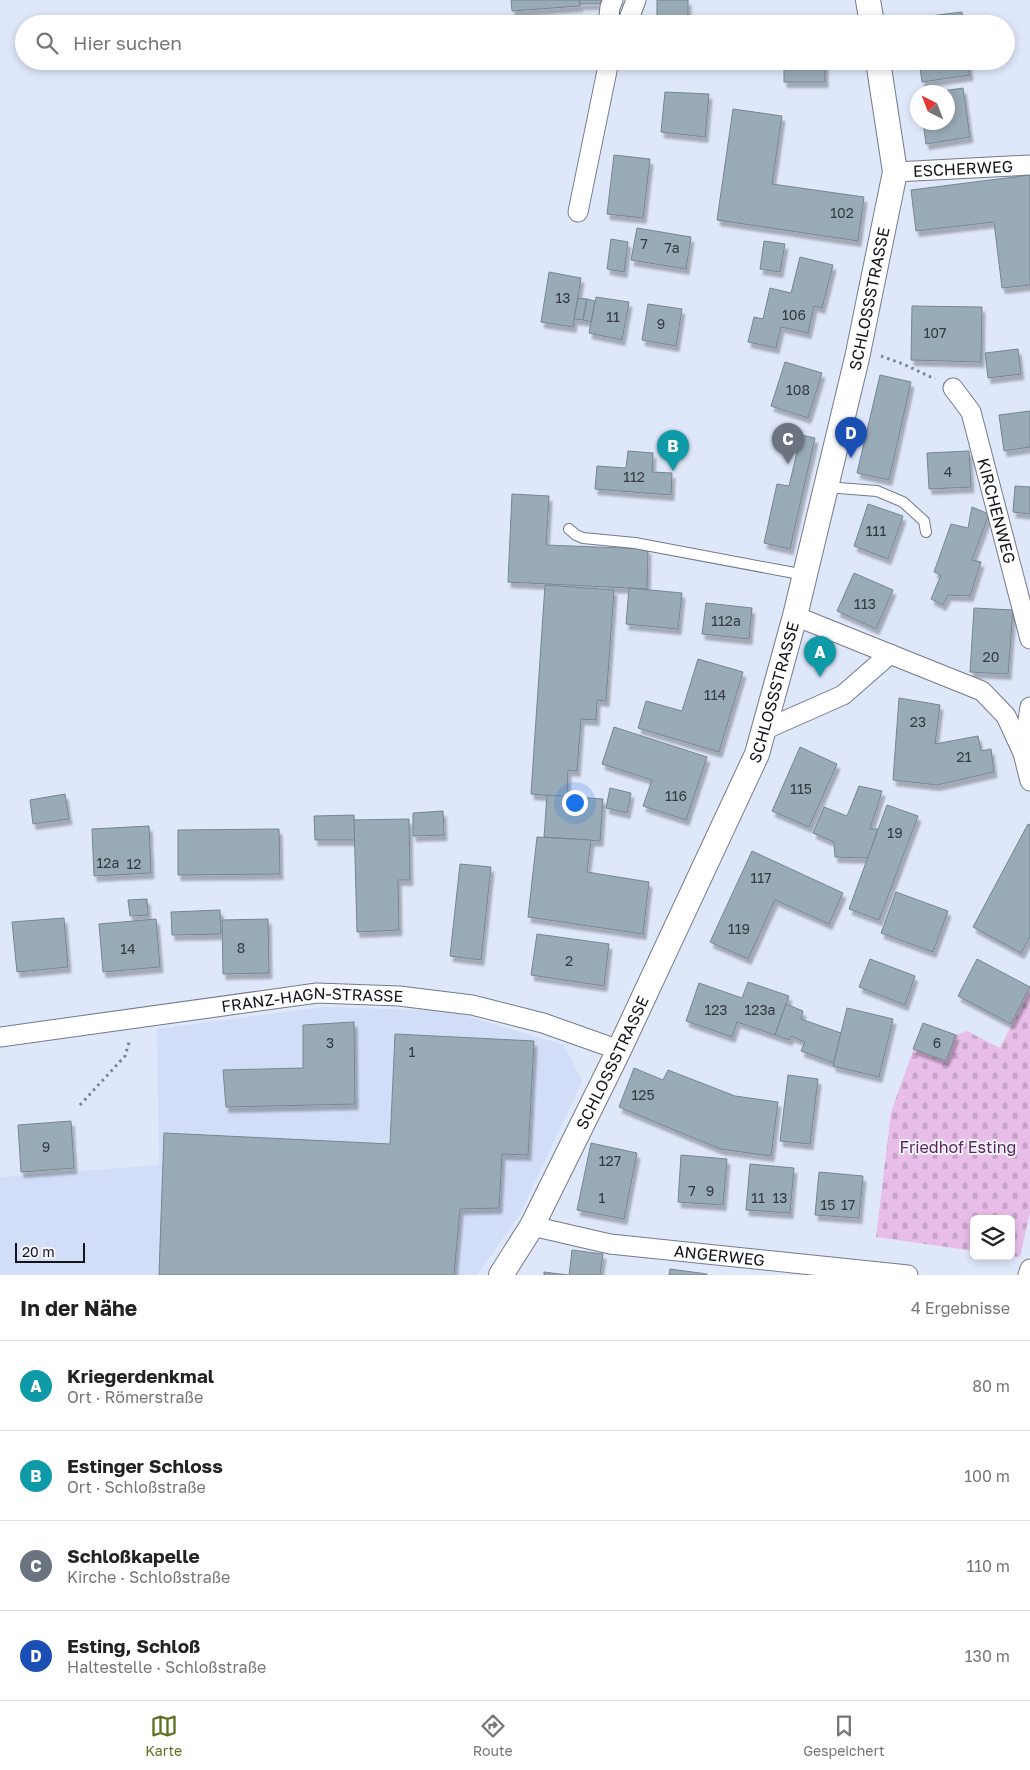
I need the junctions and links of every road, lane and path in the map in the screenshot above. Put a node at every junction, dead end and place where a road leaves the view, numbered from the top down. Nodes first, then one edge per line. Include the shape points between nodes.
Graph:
1 (613, 0) edge
2 (636, 0) edge
3 (868, 0) edge
4 (609, 15) edge
5 (630, 15) edge
6 (870, 15) edge
7 (607, 70) edge
8 (879, 70) edge
9 (1030, 165) edge
10 (895, 172) junction
11 (578, 212) dead end
12 (859, 348) junction
13 (953, 388) joint
14 (826, 487) junction
15 (569, 528) dead end
16 (926, 532) dead end
17 (805, 575) junction
18 (795, 616) junction
19 (1030, 638) edge
20 (890, 654) junction
21 (1030, 707) edge
22 (764, 730) junction
23 (1023, 753) junction
24 (1030, 781) edge
25 (136, 1018) junction
26 (0, 1037) edge
27 (619, 1050) junction
28 (80, 1105) dead end
29 (532, 1226) junction
30 (1030, 1269) edge
31 (500, 1275) edge
32 (908, 1275) edge
33 (1028, 1275) edge

1 - 4 street
2 - 5 street
3 - 6 street
7 - 11 street
8 - 10 street, SCHLOSSSTRASSE
9 - 10 street, ESCHERWEG
10 - 12 street, SCHLOSSSTRASSE
12 - 13 path via 903,364
12 - 14 street, SCHLOSSSTRASSE
13 - 19 street, KIRCHENWEG via 971,412
14 - 16 lane via 877,491 903,502 924,521
14 - 17 street, SCHLOSSSTRASSE
15 - 17 lane via 583,538 636,543
17 - 18 street, SCHLOSSSTRASSE
18 - 20 street
18 - 22 street, SCHLOSSSTRASSE
20 - 22 street via 843,695
20 - 23 street via 982,691 1006,716
21 - 23 street
22 - 27 street, SCHLOSSSTRASSE via 753,763
23 - 24 street
25 - 26 street, FRANZ-HAGN-STRASSE
25 - 27 street, FRANZ-HAGN-STRASSE via 317,993 399,996 472,1005 543,1024
25 - 28 path via 125,1056
27 - 29 street, SCHLOSSSTRASSE
29 - 31 street, SCHLOSSSTRASSE
29 - 32 street, ANGERWEG via 610,1244
30 - 33 street

